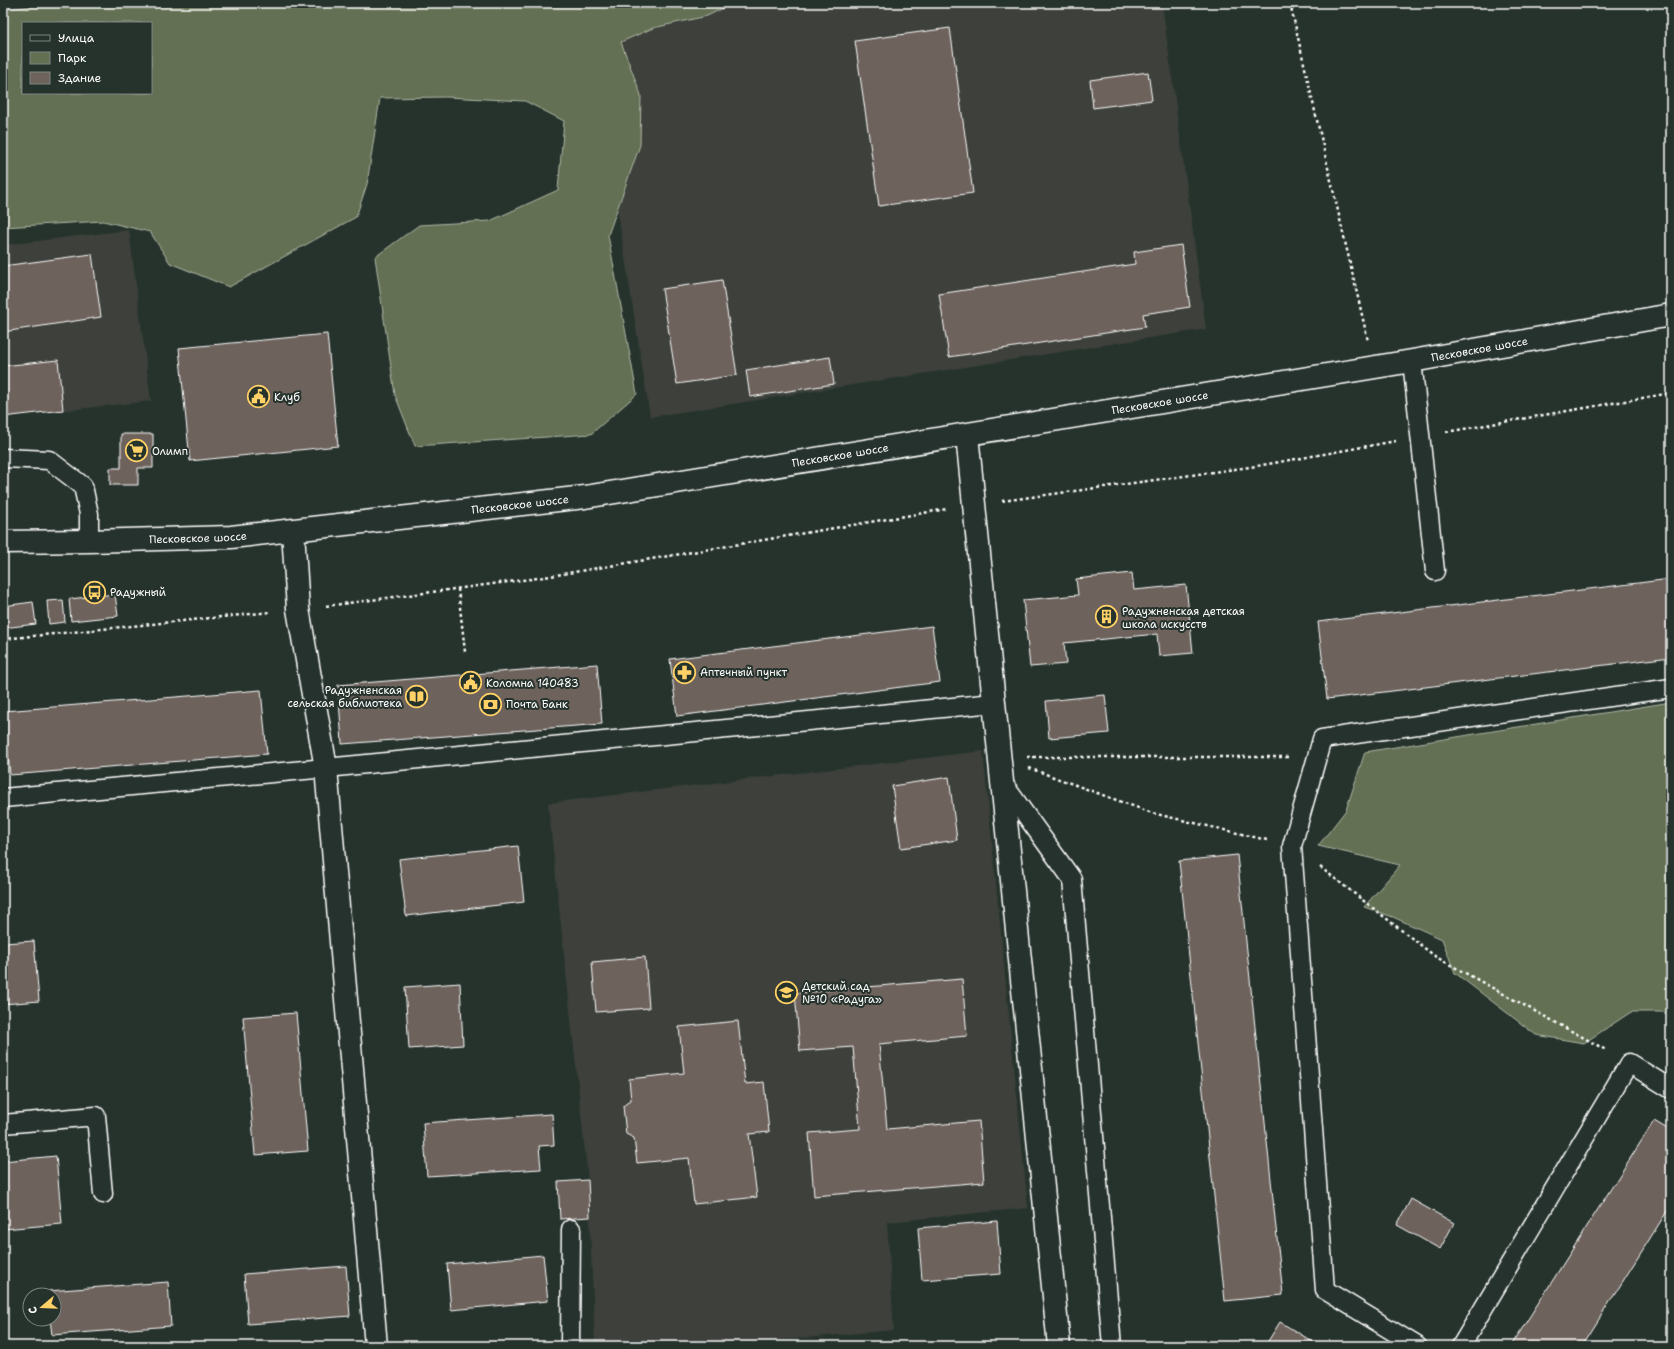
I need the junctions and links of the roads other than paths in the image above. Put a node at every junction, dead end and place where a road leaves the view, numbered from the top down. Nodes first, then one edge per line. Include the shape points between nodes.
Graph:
1 (1671, 315) edge
2 (1412, 361) junction
3 (967, 435) junction
4 (3, 458) edge
5 (293, 531) junction
6 (89, 541) junction
7 (3, 542) edge
8 (1435, 570) dead end
9 (1671, 688) edge
10 (994, 703) junction
11 (326, 768) junction
12 (1002, 782) junction
13 (3, 798) edge
14 (1671, 1090) edge
15 (3, 1124) edge
16 (103, 1194) dead end
17 (571, 1229) dead end
18 (376, 1346) edge
19 (570, 1346) edge
20 (1059, 1346) edge
21 (1112, 1346) edge
22 (1417, 1346) edge
23 (1461, 1346) edge

1 - 2 street, Песковское шоссе
2 - 3 street, Песковское шоссе
2 - 8 lane
3 - 5 street, Песковское шоссе via 585,497
3 - 10 street
4 - 6 lane via 49,460 83,486 89,514
5 - 6 street, Песковское шоссе via 231,537
5 - 11 street via 298,610
6 - 7 street, Песковское шоссе
9 - 22 lane via 1322,739 1292,846 1324,1290
10 - 11 lane
10 - 12 street
11 - 13 lane
11 - 18 street
12 - 20 street
12 - 21 lane via 1072,879
14 - 23 lane via 1629,1063
15 - 16 lane via 96,1116
17 - 19 lane

